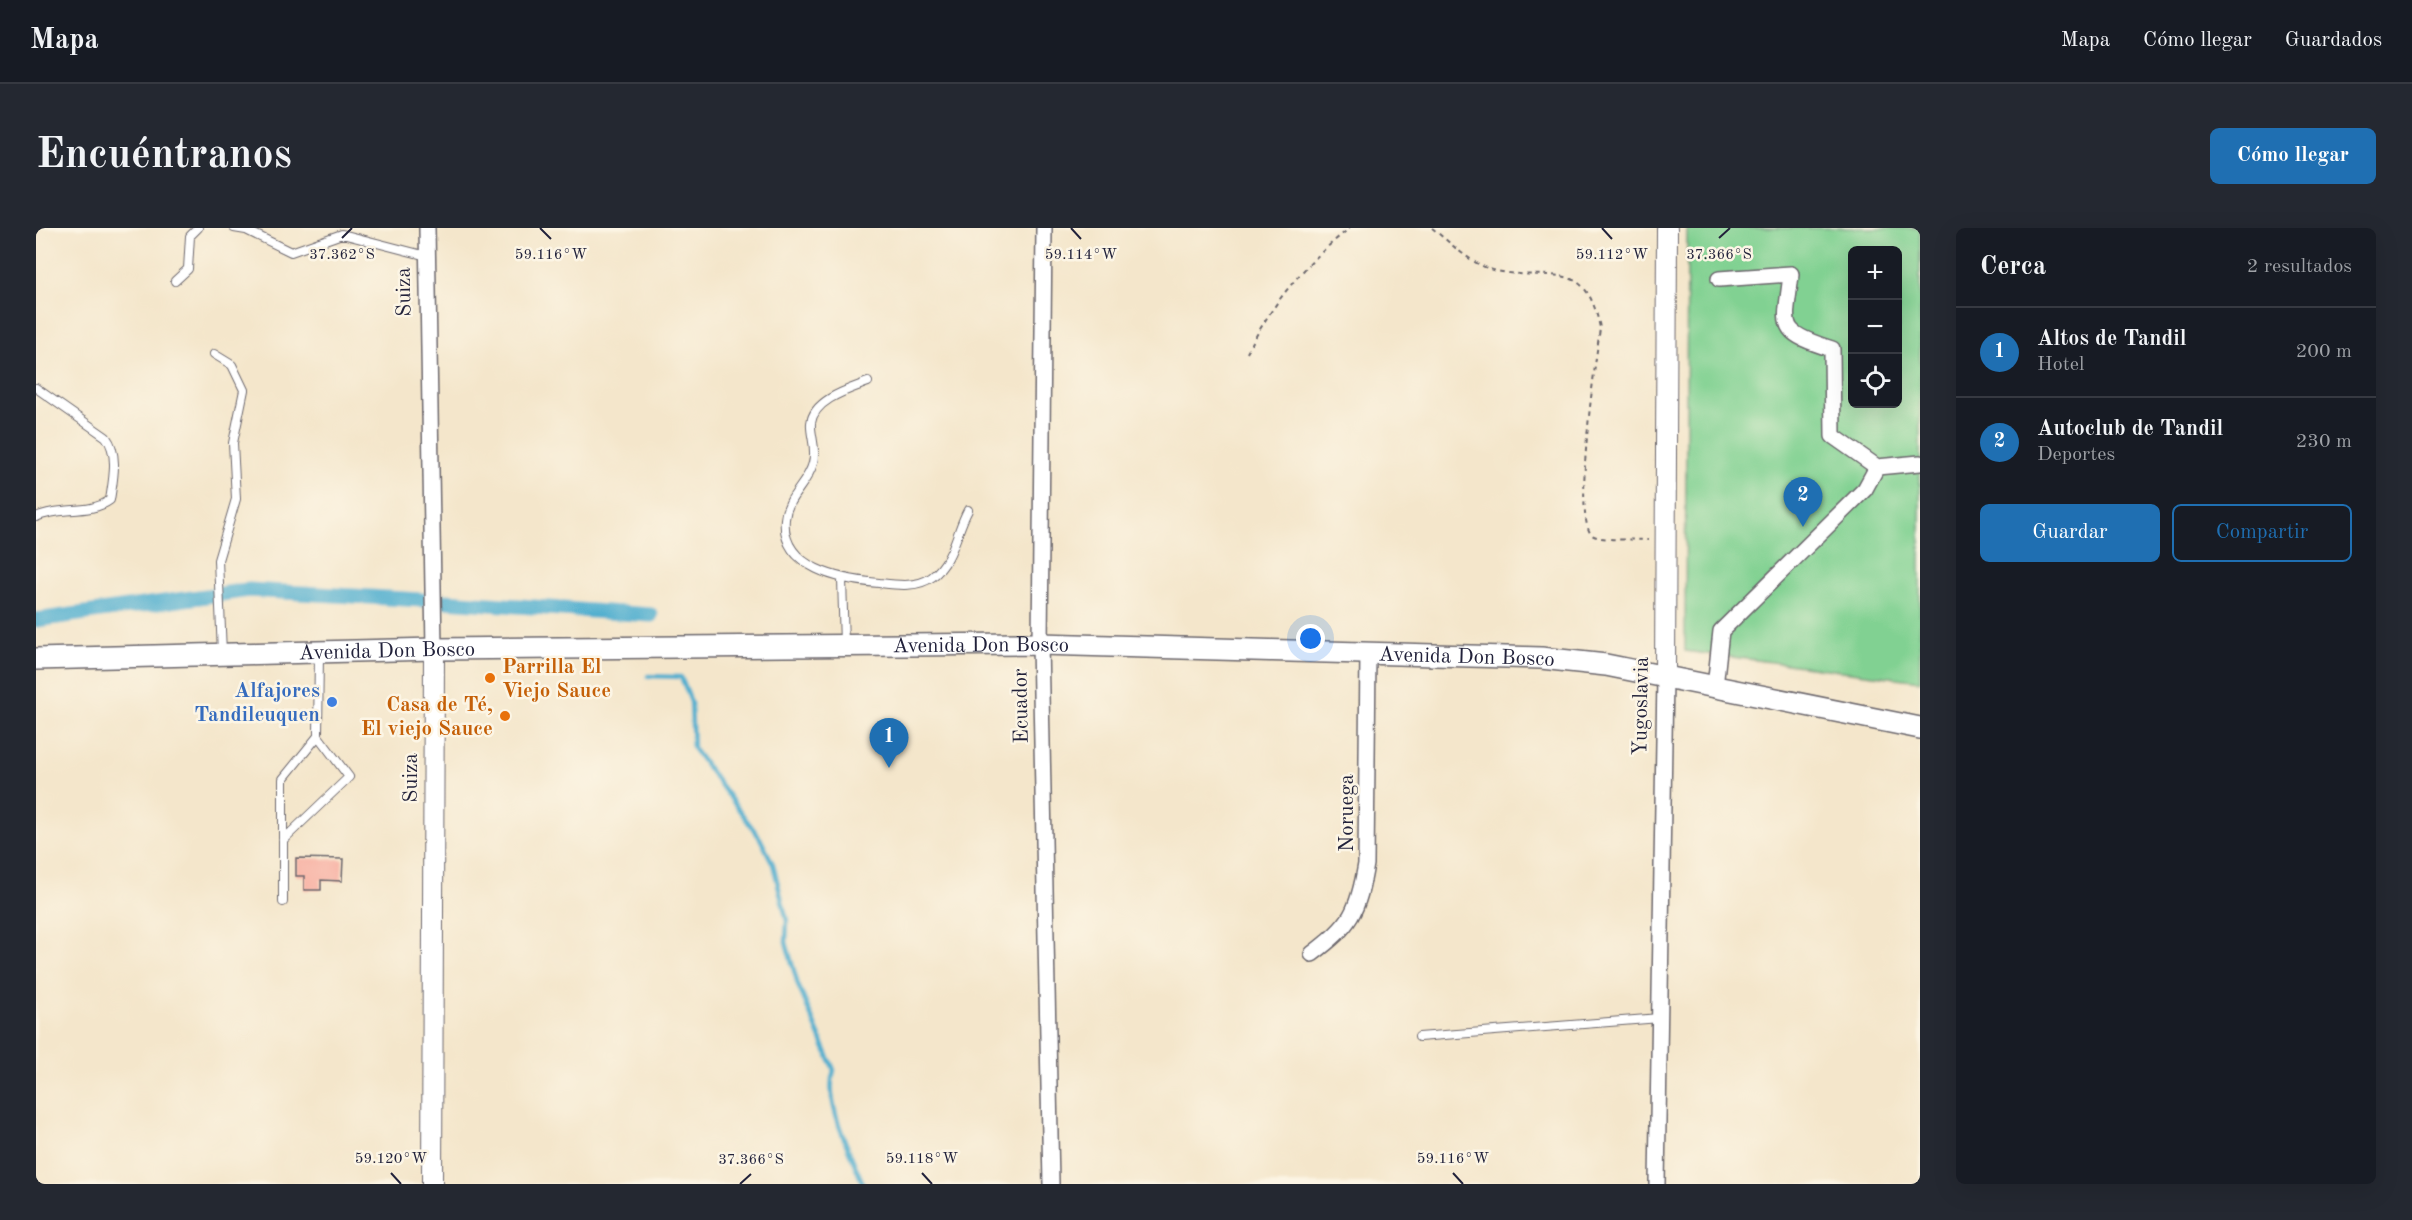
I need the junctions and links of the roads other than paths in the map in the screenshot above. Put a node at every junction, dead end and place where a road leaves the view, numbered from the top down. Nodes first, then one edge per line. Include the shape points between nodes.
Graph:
1 (198, 228) edge
2 (234, 228) edge
3 (427, 228) edge
4 (1044, 228) edge
5 (1667, 228) edge
6 (427, 256) junction
7 (1719, 279) dead end
8 (174, 281) dead end
9 (214, 354) dead end
10 (868, 382) dead end
11 (36, 388) edge
12 (1920, 464) edge
13 (1877, 467) junction
14 (968, 510) dead end
15 (36, 517) edge
16 (842, 579) junction
17 (1040, 644) junction
18 (844, 645) junction
19 (434, 649) junction
20 (319, 651) junction
21 (222, 653) junction
22 (1368, 653) junction
23 (36, 659) edge
24 (1665, 677) junction
25 (1715, 687) junction
26 (1920, 728) edge
27 (318, 736) junction
28 (283, 840) junction
29 (283, 902) dead end
30 (1312, 954) dead end
31 (1660, 1018) junction
32 (1419, 1037) dead end
33 (432, 1184) edge
34 (1051, 1184) edge
35 (1657, 1184) edge

1 - 8 lane via 190,236 188,269
2 - 6 lane via 291,252 342,234
3 - 6 street, Suiza
4 - 17 street, Ecuador
5 - 24 street, Yugoslavia
6 - 19 street, Suiza
7 - 13 street via 1791,274 1784,314 1788,326 1801,340 1832,349 1833,436
9 - 21 lane via 232,365 243,390 234,443 236,499 218,560
10 - 16 lane via 827,401 816,412 811,423 815,439 810,476 789,503 785,520 787,537 804,562
11 - 15 lane via 106,437 112,445 114,470 110,500 100,507 51,510
12 - 13 street
13 - 25 street via 1865,489 1721,631
14 - 16 lane via 943,567 930,578 916,584 896,585
16 - 18 lane
17 - 18 main road, Avenida Don Bosco
17 - 22 main road, Avenida Don Bosco
17 - 34 street, Ecuador
18 - 19 main road, Avenida Don Bosco
19 - 20 main road, Avenida Don Bosco
19 - 33 street, Suiza
20 - 21 main road, Avenida Don Bosco
20 - 27 lane
21 - 23 main road, Avenida Don Bosco
22 - 24 main road, Avenida Don Bosco via 1541,658
22 - 30 street, Noruega via 1366,864 1362,892 1355,911 1338,935
24 - 25 main road, Avenida Don Bosco
24 - 31 street, Yugoslavia
25 - 26 main road, Avenida Don Bosco
27 - 28 lane via 283,779
27 - 28 lane via 349,777
28 - 29 lane
31 - 32 lane
31 - 35 street, Yugoslavia

